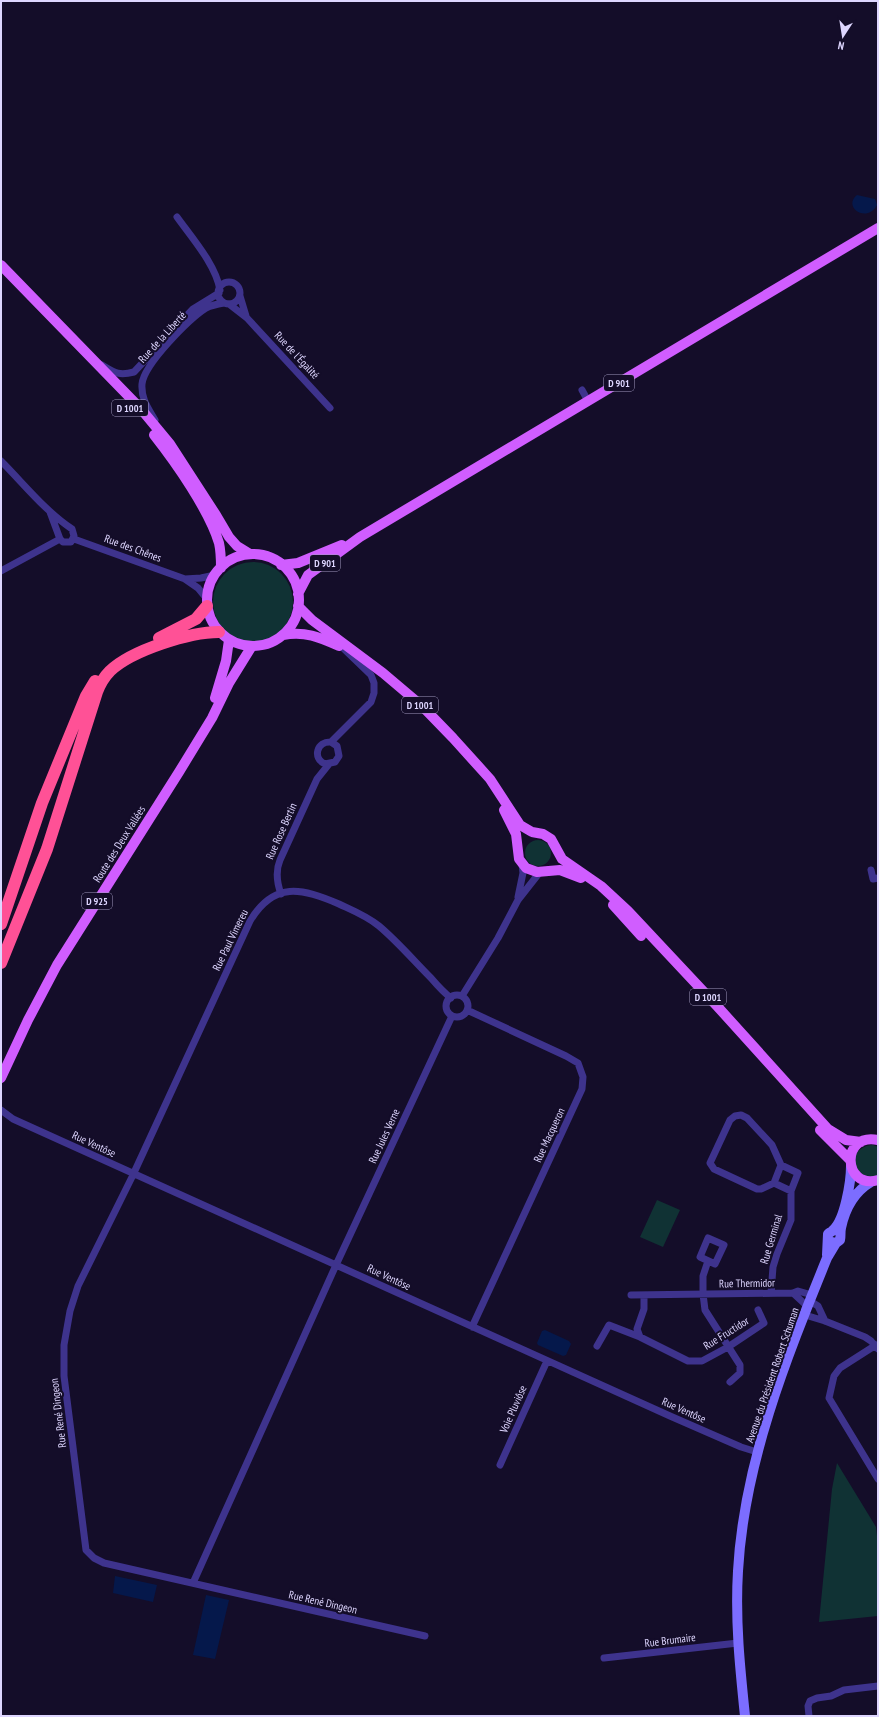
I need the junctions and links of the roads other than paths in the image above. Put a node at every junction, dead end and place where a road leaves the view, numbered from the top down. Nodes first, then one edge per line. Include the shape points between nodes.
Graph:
1 (177, 217) dead end
2 (878, 228) edge
3 (1, 265) edge
4 (212, 267) junction
5 (1, 272) edge
6 (230, 283) junction
7 (219, 292) junction
8 (240, 296) junction
9 (227, 303) junction
10 (247, 318) junction
11 (94, 360) junction
12 (582, 390) dead end
13 (588, 401) junction
14 (330, 408) dead end
15 (170, 444) junction
16 (1, 461) edge
17 (50, 512) junction
18 (67, 527) junction
19 (59, 536) junction
20 (360, 538) junction
21 (74, 539) junction
22 (250, 554) junction
23 (281, 564) junction
24 (1, 571) edge
25 (218, 571) junction
26 (185, 579) junction
27 (298, 594) junction
28 (207, 603) junction
29 (298, 606) junction
30 (282, 635) junction
31 (224, 636) junction
32 (252, 646) junction
33 (343, 647) junction
34 (355, 654) junction
35 (203, 732) junction
36 (331, 742) junction
37 (320, 761) junction
38 (329, 764) junction
39 (477, 764) junction
40 (317, 779) junction
41 (537, 834) junction
42 (556, 849) junction
43 (519, 850) junction
44 (522, 864) junction
45 (871, 870) dead end
46 (543, 871) junction
47 (878, 878) edge
48 (281, 894) junction
49 (518, 900) junction
50 (1, 924) edge
51 (1, 963) edge
52 (462, 996) junction
53 (450, 998) junction
54 (467, 1010) junction
55 (452, 1016) junction
56 (2, 1080) edge
57 (1, 1110) edge
58 (1, 1118) edge
59 (13, 1119) junction
60 (878, 1140) edge
61 (861, 1142) junction
62 (850, 1163) junction
63 (781, 1165) junction
64 (133, 1174) junction
65 (875, 1182) edge
66 (774, 1183) junction
67 (791, 1191) junction
68 (835, 1237) junction
69 (708, 1261) dead end
70 (336, 1266) junction
71 (771, 1293) junction
72 (792, 1293) junction
73 (703, 1294) junction
74 (631, 1295) dead end
75 (644, 1295) junction
76 (809, 1304) junction
77 (758, 1310) dead end
78 (825, 1321) junction
79 (472, 1327) junction
80 (640, 1338) junction
81 (597, 1346) dead end
82 (728, 1347) junction
83 (877, 1347) edge
84 (547, 1361) junction
85 (730, 1382) dead end
86 (757, 1452) junction
87 (500, 1466) dead end
88 (878, 1479) edge
89 (192, 1583) junction
90 (425, 1636) dead end
91 (738, 1643) junction
92 (604, 1658) dead end
93 (878, 1686) edge
94 (744, 1716) edge
95 (809, 1716) edge

1 - 4 street
2 - 13 main road, D 901
3 - 11 main road, D 1001
4 - 6 street
4 - 7 street
5 - 25 main road, D 1001 via 142,420 164,448 208,518 220,547
6 - 7 street via 224,284
6 - 8 street via 239,288
7 - 9 street via 220,300
7 - 11 street, Rue de la Liberté via 193,309 134,372 117,374
8 - 9 street via 235,302
8 - 10 street, Rue de l'Égalité
9 - 10 street, Rue de l'Égalité
9 - 15 street, Rue de la Liberté via 208,307 191,321 150,365 145,374 142,398
10 - 14 street, Rue de l'Égalité
11 - 15 main road, D 1001
12 - 13 street
13 - 20 main road, D 901
15 - 22 main road, D 1001 via 229,537
16 - 17 street
17 - 18 street
17 - 19 street
18 - 19 street via 62,529
18 - 21 street via 74,531
19 - 21 street via 67,543
19 - 24 street
20 - 23 main road, D 901 via 298,563
20 - 27 main road, D 901 via 308,575
21 - 26 street, Rue des Chênes
22 - 23 main road via 266,557
22 - 25 main road via 234,559
23 - 27 main road via 291,576
25 - 26 street, Rue des Chênes via 201,578
25 - 28 main road via 210,585
26 - 28 street, Rue des Chênes via 198,588
27 - 29 main road
28 - 31 main road via 212,622
28 - 50 highway via 200,615 190,623 128,653 100,674 94,682 42,803
29 - 30 main road via 294,620
29 - 34 main road, D 1001
30 - 32 main road via 268,643
30 - 33 main road, D 1001 via 310,634
31 - 32 main road via 242,645
31 - 35 main road, Route des Deux Vallées / D 925 via 227,656
31 - 51 highway via 210,632 154,646 119,664 105,677 97,692 47,849
32 - 35 main road, Route des Deux Vallées / D 925
33 - 34 main road, D 1001
33 - 36 street via 371,675 374,693 371,702
34 - 39 main road, D 1001 via 411,696
35 - 56 main road, Route des Deux Vallées / D 925 via 58,965 28,1020
36 - 37 street via 319,747 317,754
36 - 38 street via 339,749 339,756 335,762
37 - 38 street
37 - 40 street, Rue Rose Bertin
38 - 40 street, Rue Rose Bertin
39 - 41 main road, D 1001 via 520,825
39 - 43 main road, D 1001 via 516,834
40 - 48 street, Rue Rose Bertin via 278,865 277,879
41 - 42 main road via 551,839
41 - 43 main road via 524,839
42 - 46 main road via 555,860
42 - 61 main road, D 1001 via 562,859 601,886 628,911 818,1120 834,1134 846,1140
43 - 44 main road
44 - 46 main road via 531,871
44 - 49 street
45 - 47 street via 873,879
46 - 49 street
46 - 62 main road, D 1001 via 560,870 570,873 602,893 746,1045
48 - 53 street, Rue Paul Vimereu via 308,892 370,919
48 - 64 street, Rue Paul Vimereu via 259,908 250,921
49 - 52 street
52 - 53 street
52 - 54 street via 467,1002
53 - 55 street via 447,1009
54 - 55 street via 460,1016
54 - 79 street, Rue Macqueron via 566,1056 578,1063 583,1077 582,1089
55 - 70 street, Rue Jules Verne
57 - 59 street, Rue Ventôse
58 - 59 street, Rue Ventôse
59 - 64 street, Rue Ventôse
60 - 61 main road
61 - 62 main road via 853,1149
62 - 65 main road via 861,1179
62 - 68 street via 848,1194
63 - 66 street
63 - 66 street via 772,1145 747,1118 741,1115 730,1120 710,1163 712,1166 757,1189
63 - 67 street, Rue Germinal via 798,1173
64 - 70 street, Rue Ventôse
64 - 89 street, Rue René Dingeon via 78,1286 70,1311 64,1345 64,1376 86,1550 104,1563
65 - 68 street via 858,1192 848,1205
66 - 67 street
67 - 71 street, Rue Germinal via 791,1220 773,1267
68 - 76 street, Avenue du Président Robert Schuman
69 - 73 street, Rue Thermidor via 703,1276
70 - 79 street, Rue Ventôse
70 - 89 street
71 - 72 street, Rue Thermidor
71 - 73 street, Rue Thermidor
72 - 76 street
72 - 76 street, Rue Thermidor via 798,1291
73 - 75 street, Rue Thermidor
73 - 82 street via 705,1310
74 - 75 street, Rue Thermidor
75 - 80 street via 644,1309 637,1329
76 - 78 street
76 - 78 street via 818,1306
76 - 86 street, Avenue du Président Robert Schuman
77 - 82 street, Rue Fructidor via 764,1323
78 - 83 street via 865,1337
79 - 84 street, Rue Ventôse
80 - 81 street, Rue Fructidor via 609,1325
80 - 82 street, Rue Fructidor via 688,1361 702,1361
82 - 85 street via 740,1365 740,1373
83 - 88 street via 836,1372 829,1398
84 - 86 street, Rue Ventôse
84 - 87 street, Voie Pluviôse
86 - 91 street, Avenue du Président Robert Schuman via 739,1558
89 - 90 street, Rue René Dingeon
91 - 92 street, Rue Brumaire
91 - 94 street, Avenue du Président Robert Schuman
93 - 95 street via 844,1690 810,1701

